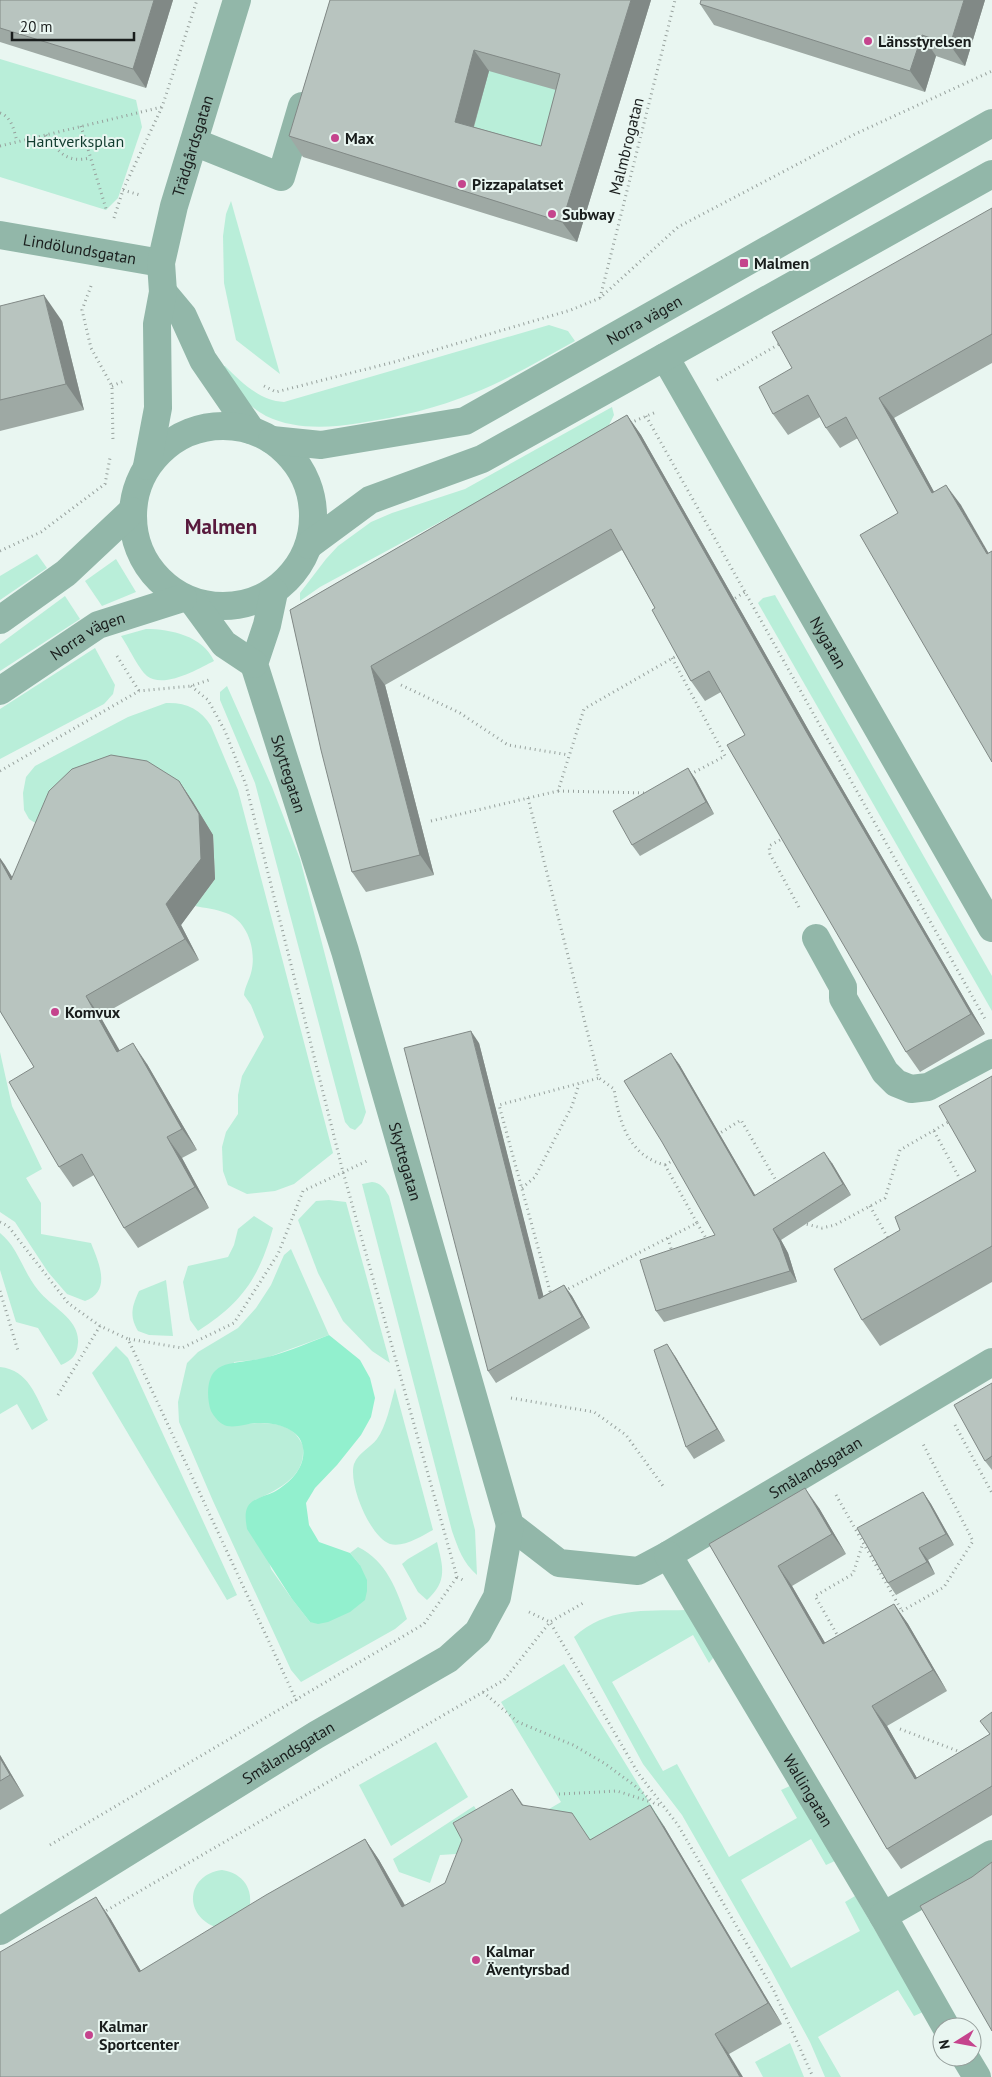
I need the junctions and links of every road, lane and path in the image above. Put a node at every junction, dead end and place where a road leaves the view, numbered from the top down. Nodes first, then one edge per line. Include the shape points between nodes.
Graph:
1 (197, 0) edge
2 (237, 0) edge
3 (675, 0) edge
4 (992, 71) edge
5 (308, 86) edge
6 (162, 107) junction
7 (0, 114) edge
8 (992, 122) edge
9 (81, 126) junction
10 (46, 135) junction
11 (17, 142) junction
12 (194, 142) junction
13 (0, 146) edge
14 (90, 158) junction
15 (992, 174) edge
16 (107, 212) dead end
17 (0, 235) edge
18 (103, 254) junction
19 (160, 263) junction
20 (163, 292) junction
21 (600, 298) junction
22 (785, 341) edge
23 (665, 357) junction
24 (725, 376) dead end
25 (262, 385) dead end
26 (659, 411) dead end
27 (646, 416) junction
28 (624, 426) edge
29 (262, 435) junction
30 (112, 447) dead end
31 (110, 456) dead end
32 (147, 466) junction
33 (132, 511) junction
34 (309, 545) junction
35 (0, 551) edge
36 (274, 592) junction
37 (745, 592) junction
38 (188, 600) junction
39 (729, 602) edge
40 (0, 620) edge
41 (676, 645) edge
42 (672, 658) junction
43 (254, 664) junction
44 (215, 678) dead end
45 (401, 685) dead end
46 (0, 691) edge
47 (569, 755) junction
48 (0, 771) edge
49 (682, 779) edge
50 (558, 791) junction
51 (657, 793) edge
52 (528, 798) junction
53 (431, 821) dead end
54 (780, 840) edge
55 (992, 928) edge
56 (816, 938) joint
57 (987, 1023) dead end
58 (992, 1053) edge
59 (599, 1078) junction
60 (580, 1083) junction
61 (959, 1117) edge
62 (934, 1131) junction
63 (716, 1135) edge
64 (401, 1145) junction
65 (682, 1155) edge
66 (665, 1165) junction
67 (970, 1186) edge
68 (522, 1188) junction
69 (781, 1189) edge
70 (870, 1206) junction
71 (0, 1222) edge
72 (800, 1223) edge
73 (698, 1224) junction
74 (668, 1238) junction
75 (707, 1240) edge
76 (890, 1243) edge
77 (674, 1259) edge
78 (0, 1291) edge
79 (561, 1293) edge
80 (552, 1297) edge
81 (100, 1326) junction
82 (128, 1339) junction
83 (18, 1351) dead end
84 (992, 1362) edge
85 (471, 1391) junction
86 (938, 1394) junction
87 (58, 1395) dead end
88 (907, 1413) junction
89 (818, 1465) junction
90 (663, 1486) dead end
91 (992, 1493) edge
92 (510, 1525) junction
93 (864, 1543) junction
94 (668, 1556) junction
95 (457, 1577) dead end
96 (902, 1611) junction
97 (894, 1616) edge
98 (550, 1622) dead end
99 (843, 1646) edge
100 (483, 1692) junction
101 (296, 1700) junction
102 (900, 1730) dead end
103 (316, 1735) junction
104 (970, 1756) edge
105 (559, 1794) dead end
106 (654, 1803) junction
107 (663, 1807) dead end
108 (50, 1845) dead end
109 (992, 1854) edge
110 (883, 1916) junction
111 (94, 1918) edge
112 (0, 1931) edge
113 (940, 2017) edge

1 - 6 path
2 - 12 street, Trädgårdsgatan
3 - 21 path, Malmbrogatan
4 - 21 path via 853,135 678,227
5 - 12 street via 281,177
6 - 9 path
6 - 18 path via 123,190
7 - 11 path via 11,122
8 - 29 street, Norra vägen via 465,421 320,445
9 - 10 path
9 - 14 path
10 - 11 path
10 - 14 path via 58,151 73,160
11 - 13 path
12 - 19 street, Trädgårdsgatan
14 - 16 path
15 - 23 street, Norra vägen
17 - 18 street, Lindölundsgatan
18 - 19 street, Lindölundsgatan
18 - 30 path via 82,310 91,348 112,386
19 - 20 street, Trädgårdsgatan
20 - 29 street via 183,316 203,360
20 - 32 street, Trädgårdsgatan via 156,324 158,408
21 - 25 path via 571,310 413,356 276,392
22 - 24 path
23 - 34 street, Norra vägen via 482,459 370,500
23 - 55 street, Nygatan
26 - 27 path
27 - 28 path
27 - 37 path
29 - 32 street, Norra vägen via 227,425 204,427 182,435 162,448
29 - 34 street, Norra vägen via 290,456 304,475 311,498 313,522
31 - 35 path via 105,484 41,532
32 - 33 street, Norra vägen via 136,488
33 - 38 street, Norra vägen via 134,535 142,557 155,577
33 - 40 street via 66,573
34 - 36 street, Norra vägen via 298,566
36 - 38 street, Norra vägen via 241,605 217,607
36 - 43 street
37 - 39 path
37 - 57 path
38 - 43 street via 224,644
38 - 46 street, Norra vägen via 98,625
41 - 42 path via 678,655
42 - 47 path via 584,709
42 - 49 path via 725,756
43 - 64 street, Skyttegatan via 346,951
44 - 48 path via 191,686 139,692
45 - 47 path via 460,713 508,746
47 - 50 path
50 - 51 path
50 - 52 path
52 - 53 path
52 - 59 path
54 - 56 path via 770,846 770,854
56 - 58 street via 843,987 843,998 885,1072 896,1083 912,1089 928,1087
59 - 60 path
59 - 66 path via 614,1089 620,1123 635,1146 653,1162
60 - 68 path via 572,1106 535,1177
60 - 68 path via 499,1105
61 - 62 path
62 - 67 path via 962,1183
62 - 70 path via 900,1150 885,1198
63 - 69 path via 741,1120
64 - 82 path via 303,1191 278,1254 234,1323 182,1348
64 - 85 street, Skyttegatan
65 - 66 path
66 - 73 path
68 - 80 path
70 - 72 path via 835,1225 822,1228
70 - 76 path
71 - 81 path via 8,1226 68,1303
73 - 74 path
73 - 75 path
74 - 77 path
74 - 79 path
78 - 83 path
81 - 82 path
81 - 87 path
82 - 101 path
84 - 86 street, Smålandsgatan
85 - 90 path via 594,1412 626,1435
85 - 92 street, Skyttegatan
86 - 88 street, Smålandsgatan
86 - 91 path
88 - 89 street, Smålandsgatan
88 - 96 path via 973,1541 944,1587
89 - 93 path
89 - 94 street, Smålandsgatan
92 - 94 street, Smålandsgatan via 559,1563 638,1571
92 - 103 street, Smålandsgatan via 497,1597 478,1632 448,1658
93 - 96 path
93 - 99 path via 853,1574 815,1596
94 - 110 street, Wallingatan
95 - 101 path via 424,1624
96 - 97 path
98 - 100 path via 504,1680
100 - 106 path via 518,1722 573,1745 604,1763
100 - 111 path
101 - 103 path
101 - 108 path
102 - 104 path
103 - 112 street, Smålandsgatan
105 - 106 path via 617,1791
106 - 107 path
109 - 110 street
110 - 113 street, Wallingatan

